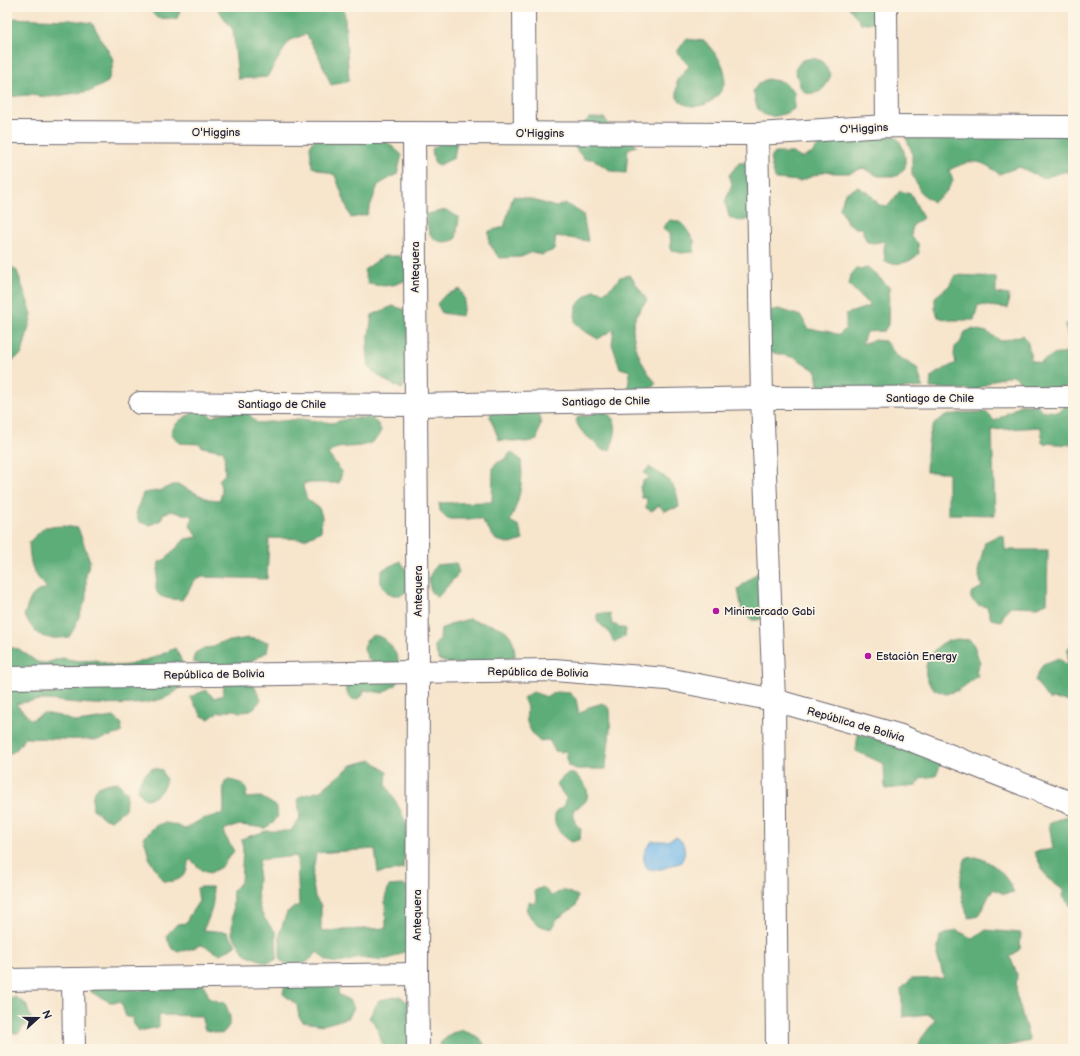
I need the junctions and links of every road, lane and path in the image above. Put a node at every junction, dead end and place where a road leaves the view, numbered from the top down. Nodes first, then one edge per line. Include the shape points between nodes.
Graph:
1 (524, 7) edge
2 (886, 7) edge
3 (887, 126) junction
4 (1073, 127) edge
5 (7, 132) edge
6 (414, 133) junction
7 (525, 133) junction
8 (757, 134) junction
9 (1073, 397) edge
10 (762, 398) junction
11 (140, 403) dead end
12 (416, 405) junction
13 (418, 671) junction
14 (7, 678) edge
15 (774, 700) junction
16 (1073, 804) edge
17 (417, 974) junction
18 (73, 979) junction
19 (7, 980) edge
20 (74, 1049) edge
21 (418, 1049) edge
22 (777, 1049) edge

1 - 7 street
2 - 3 street
3 - 4 street, O'Higgins
3 - 8 street, O'Higgins
5 - 6 street, O'Higgins
6 - 7 street, O'Higgins
6 - 12 street, Antequera
7 - 8 street, O'Higgins
8 - 10 street
9 - 10 street, Santiago de Chile
10 - 12 street, Santiago de Chile
10 - 15 street
11 - 12 street, Santiago de Chile
12 - 13 street, Antequera
13 - 14 street, República de Bolivia
13 - 15 street, República de Bolivia via 569,671 667,679
13 - 17 street, Antequera
15 - 16 street, República de Bolivia via 898,735
15 - 22 street
17 - 18 street
17 - 21 street, Antequera
18 - 19 street
18 - 20 street

